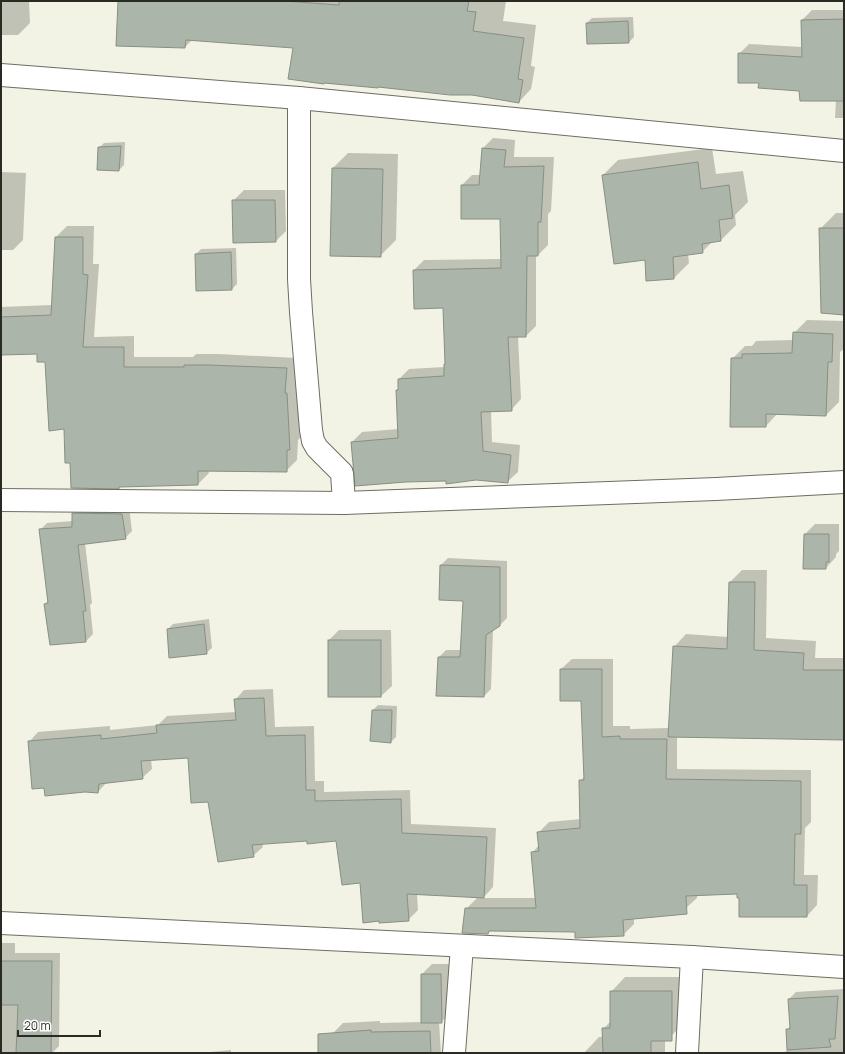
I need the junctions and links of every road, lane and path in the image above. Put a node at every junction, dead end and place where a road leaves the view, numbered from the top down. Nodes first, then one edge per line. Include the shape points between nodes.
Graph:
1 (1, 75) edge
2 (299, 98) junction
3 (844, 151) edge
4 (844, 482) edge
5 (1, 500) edge
6 (344, 503) junction
7 (1, 923) edge
8 (462, 946) junction
9 (692, 957) junction
10 (844, 967) edge
11 (454, 1053) edge
12 (687, 1053) edge

1 - 2 street
2 - 3 street
2 - 6 street via 299,279 311,430 317,448 342,473
4 - 6 street
5 - 6 street
7 - 8 street
8 - 9 street
8 - 11 street
9 - 10 street
9 - 12 street

